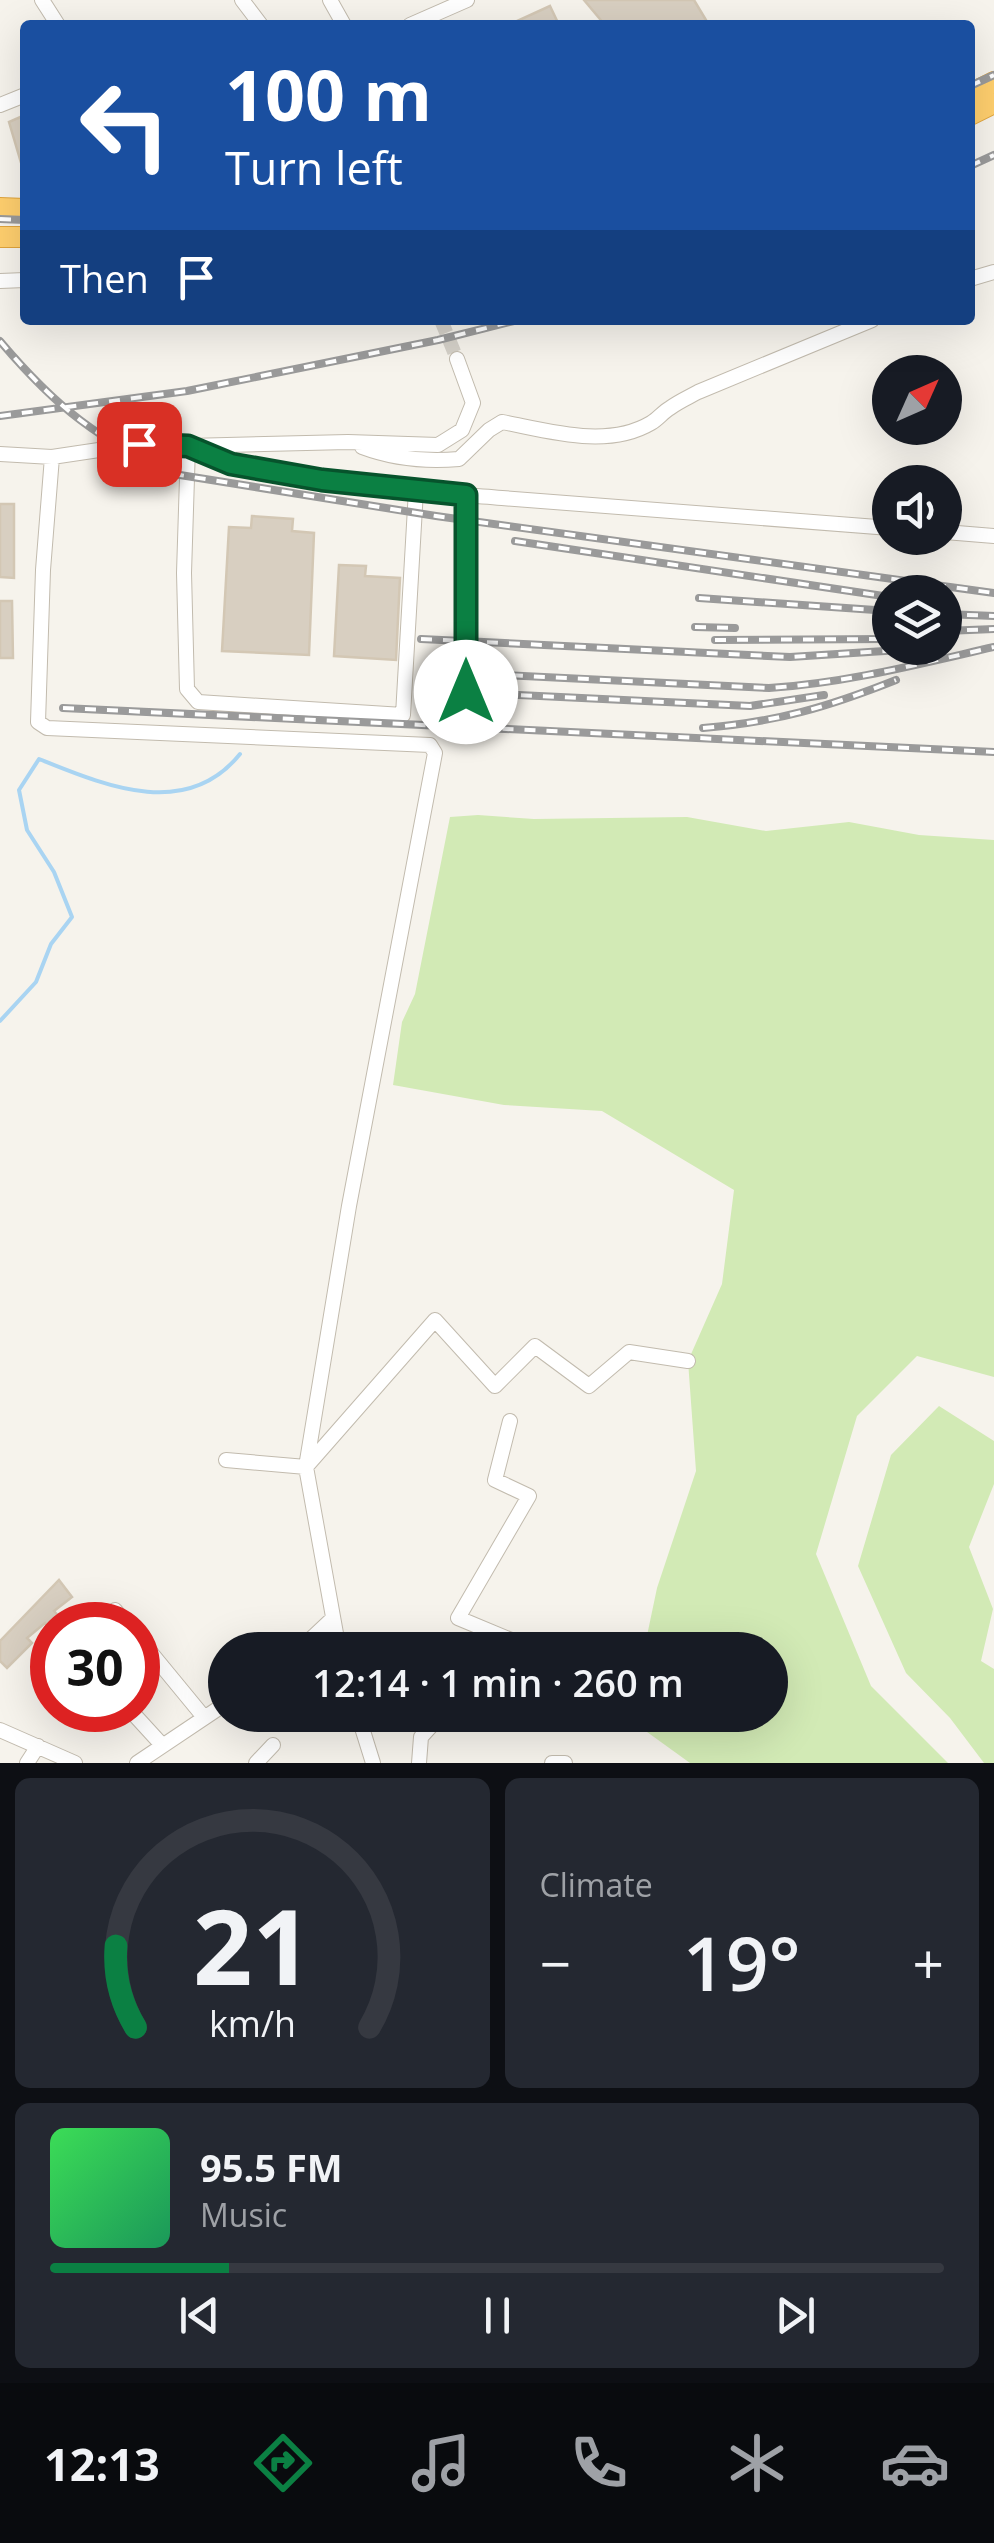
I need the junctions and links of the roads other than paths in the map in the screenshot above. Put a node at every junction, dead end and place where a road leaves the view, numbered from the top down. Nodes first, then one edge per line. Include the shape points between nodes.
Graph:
1 (242, 0) edge
2 (467, 0) edge
3 (257, 20) edge
4 (421, 20) edge
5 (860, 325) edge
6 (458, 359) tunnel mouth
7 (348, 442) junction
8 (188, 446) junction
9 (0, 454) edge
10 (52, 457) junction
11 (416, 490) junction
12 (466, 495) junction
13 (872, 527) edge
14 (962, 533) edge
15 (994, 536) edge
16 (466, 728) dead end
17 (688, 1361) dead end
18 (510, 1421) dead end
19 (226, 1460) dead end
20 (306, 1467) junction
21 (332, 1619) junction
22 (318, 1632) edge
23 (335, 1632) edge
24 (492, 1632) edge
25 (160, 1664) edge
26 (208, 1713) edge
27 (203, 1716) junction
28 (0, 1730) edge
29 (150, 1732) edge
30 (363, 1732) edge
31 (425, 1732) edge
32 (162, 1745) junction
33 (274, 1745) dead end
34 (38, 1746) junction
35 (372, 1762) edge
36 (27, 1763) edge
37 (75, 1763) edge
38 (137, 1763) edge
39 (256, 1763) edge
40 (419, 1763) edge
41 (552, 1763) edge
42 (564, 1763) edge

1 - 3 street
2 - 4 street
5 - 7 street via 698,392 630,432 581,435 502,422 460,459 432,461 390,457
6 - 7 street via 472,403 462,430 438,446
7 - 8 street
8 - 10 street via 139,444
8 - 11 street via 231,464
8 - 11 street via 187,689 198,702 403,715
9 - 10 street
10 - 20 street via 38,722 47,728 430,746 435,753
11 - 12 street
12 - 13 street
12 - 16 street
14 - 15 street
17 - 20 street via 629,1352 588,1386 535,1346 495,1386 435,1320
18 - 24 street via 495,1480 529,1496 458,1618
19 - 20 street
20 - 21 street
21 - 22 street
21 - 23 street
25 - 27 street
26 - 27 street
27 - 32 street
28 - 34 street
29 - 32 street
30 - 35 street
31 - 40 street
32 - 38 street
33 - 39 street
34 - 36 street
34 - 37 street
41 - 42 street

